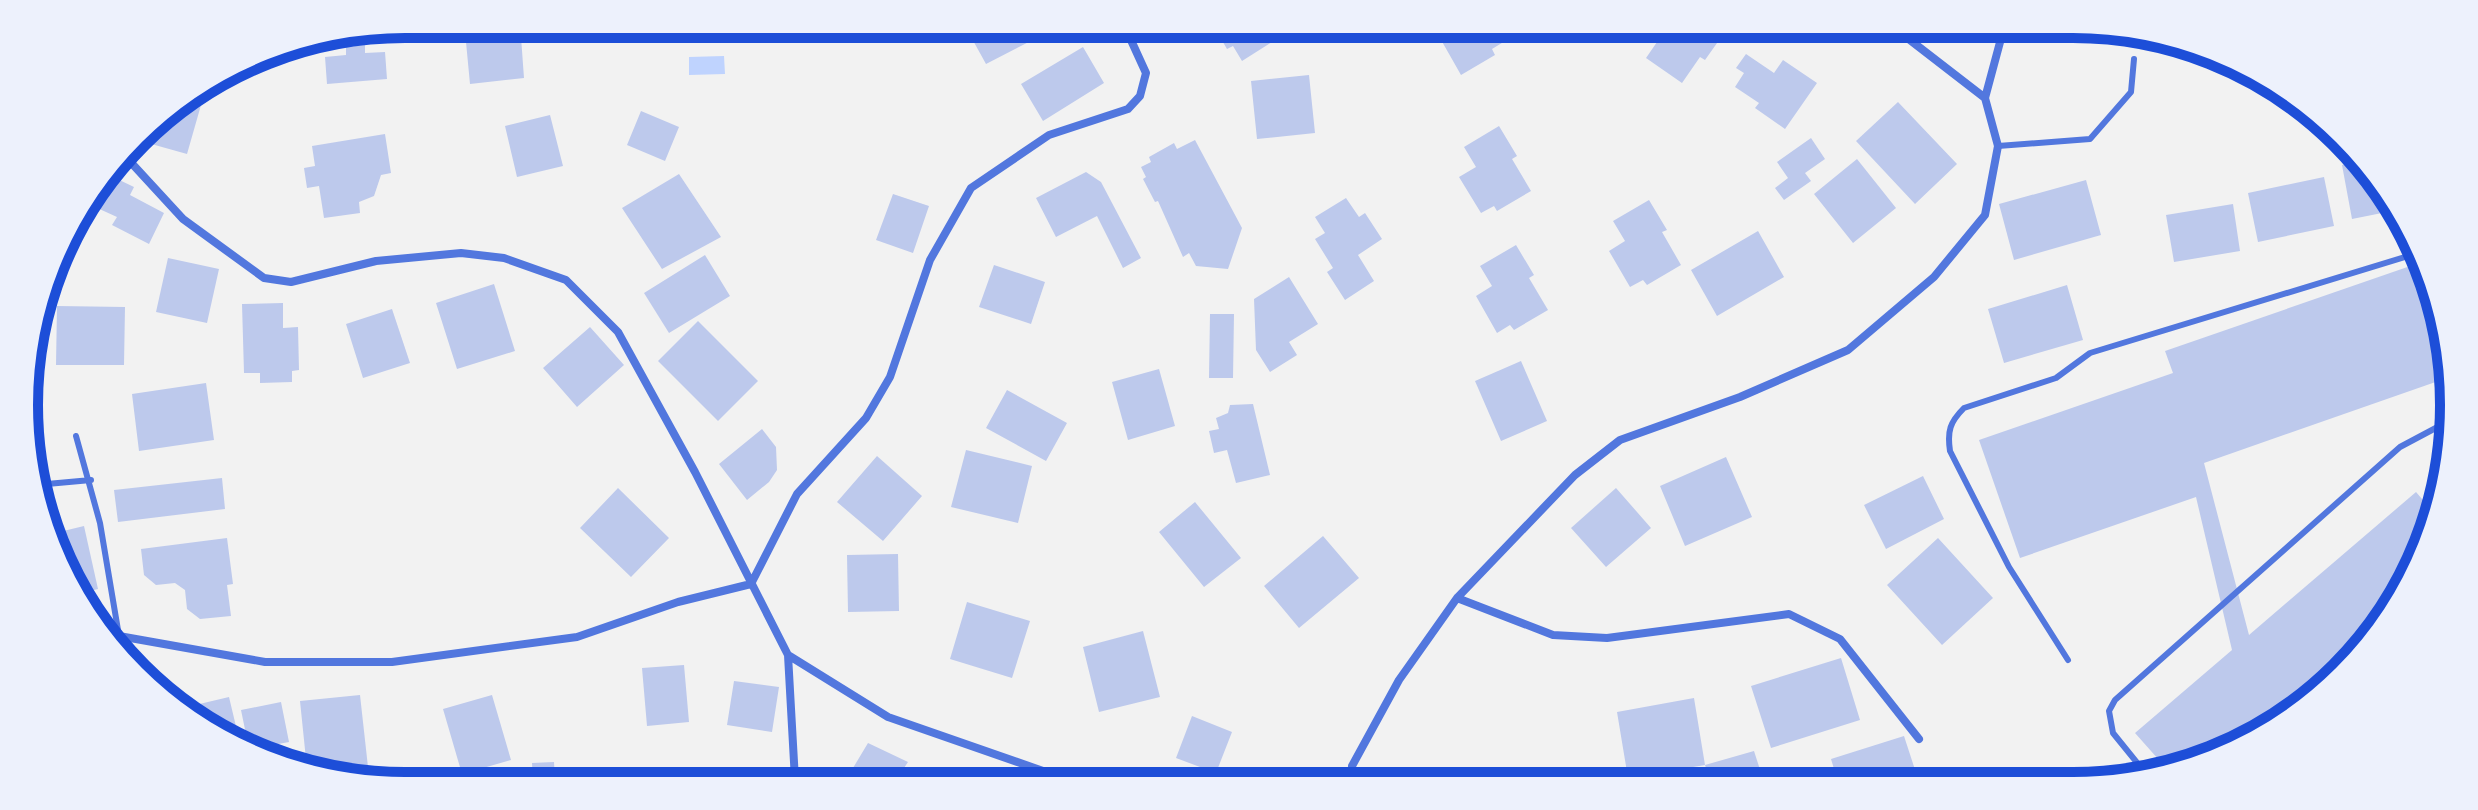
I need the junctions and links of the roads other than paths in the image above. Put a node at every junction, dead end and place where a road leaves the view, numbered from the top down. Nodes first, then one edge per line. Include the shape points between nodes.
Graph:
1 (1130, 38) edge
2 (1907, 38) edge
3 (2001, 38) edge
4 (2134, 59) dead end
5 (1985, 98) junction
6 (1998, 146) junction
7 (130, 162) edge
8 (2408, 256) edge
9 (2439, 426) edge
10 (76, 436) dead end
11 (91, 480) junction
12 (47, 484) edge
13 (751, 584) junction
14 (1457, 598) junction
15 (112, 626) edge
16 (123, 639) edge
17 (788, 655) junction
18 (2068, 660) dead end
19 (1919, 739) dead end
20 (2140, 766) edge
21 (795, 772) edge
22 (1046, 772) dead end
23 (1352, 772) edge

1 - 13 street via 1146,73 1140,96 1128,109 1049,135 971,188 930,260 890,377 866,418 797,494
2 - 5 street
3 - 5 street
4 - 6 lane via 2131,92 2090,139
5 - 6 street
6 - 14 street via 1985,215 1934,277 1848,350 1740,397 1620,440 1575,475
7 - 13 street via 183,219 264,278 291,282 376,261 461,253 504,258 566,280 618,332
8 - 18 lane via 2090,353 2056,378 1964,408 1955,418 1947,433 1950,451 2009,567
9 - 20 lane via 2400,447 2115,700 2109,711 2113,733
10 - 11 lane
11 - 12 lane
11 - 15 lane
13 - 16 street via 678,602 577,637 392,662 265,662
13 - 17 street
14 - 19 street via 1553,635 1607,638 1789,614 1840,639
14 - 23 street via 1399,680
17 - 21 street
17 - 22 street via 888,717

